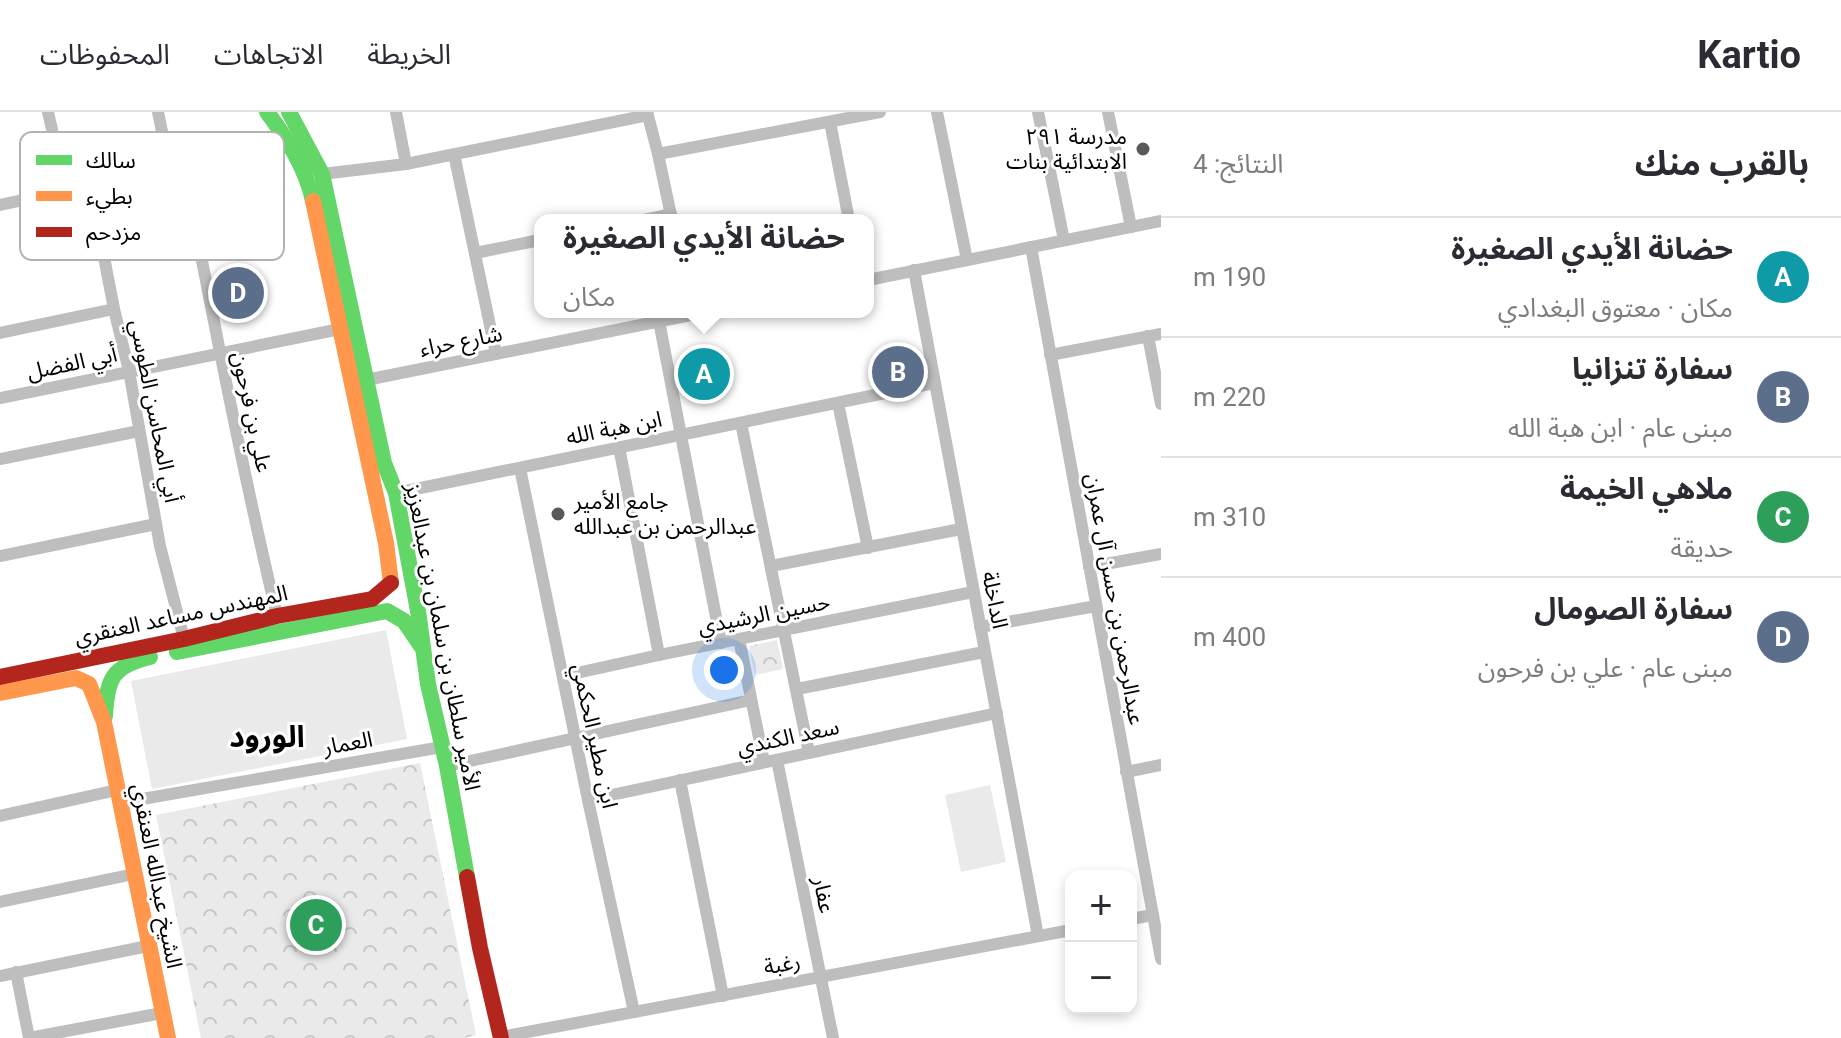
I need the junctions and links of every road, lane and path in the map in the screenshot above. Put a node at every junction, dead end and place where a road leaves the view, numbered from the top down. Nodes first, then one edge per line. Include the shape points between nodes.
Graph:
1 (48, 112) edge
2 (158, 112) edge
3 (267, 112) edge
4 (289, 112) edge
5 (396, 112) edge
6 (880, 112) edge
7 (937, 112) edge
8 (1038, 112) edge
9 (1108, 112) edge
10 (647, 114) edge
11 (830, 122) junction
12 (53, 132) edge
13 (162, 132) edge
14 (282, 132) edge
15 (284, 134) edge
16 (290, 142) junction
17 (284, 143) edge
18 (454, 154) junction
19 (658, 154) junction
20 (406, 164) junction
21 (322, 174) junction
22 (20, 201) edge
23 (0, 205) edge
24 (670, 214) edge
25 (848, 214) edge
26 (1161, 221) edge
27 (1131, 227) junction
28 (1064, 240) junction
29 (534, 241) edge
30 (1031, 247) junction
31 (475, 253) junction
32 (105, 260) edge
33 (202, 260) edge
34 (967, 260) junction
35 (914, 270) junction
36 (874, 279) edge
37 (114, 309) junction
38 (671, 318) edge
39 (659, 321) junction
40 (340, 329) junction
41 (0, 333) edge
42 (1154, 335) edge
43 (220, 354) junction
44 (496, 354) junction
45 (1050, 355) junction
46 (129, 371) junction
47 (366, 380) junction
48 (934, 383) junction
49 (0, 398) edge
50 (838, 403) junction
51 (1161, 404) edge
52 (741, 423) junction
53 (139, 431) junction
54 (680, 435) junction
55 (372, 440) junction
56 (619, 447) junction
57 (0, 459) edge
58 (377, 466) junction
59 (520, 468) junction
60 (396, 493) junction
61 (156, 524) junction
62 (961, 529) junction
63 (868, 548) junction
64 (1161, 554) edge
65 (0, 556) edge
66 (771, 566) junction
67 (1089, 567) junction
68 (973, 592) junction
69 (372, 599) joint
70 (1096, 606) junction
71 (277, 616) junction
72 (980, 627) junction
73 (784, 630) junction
74 (184, 639) junction
75 (739, 639) junction
76 (721, 643) junction
77 (425, 652) junction
78 (984, 652) junction
79 (659, 655) junction
80 (563, 676) junction
81 (3, 684) edge
82 (797, 689) junction
83 (751, 700) junction
84 (997, 713) junction
85 (104, 722) junction
86 (576, 738) junction
87 (442, 747) junction
88 (809, 753) junction
89 (770, 761) junction
90 (1161, 765) edge
91 (447, 766) junction
92 (1126, 772) junction
93 (680, 780) junction
94 (118, 796) junction
95 (588, 800) junction
96 (0, 816) edge
97 (134, 874) junction
98 (0, 902) edge
99 (1153, 915) junction
100 (1137, 918) edge
101 (1065, 931) edge
102 (1038, 936) junction
103 (148, 946) junction
104 (1161, 959) edge
105 (16, 972) junction
106 (0, 976) edge
107 (820, 977) junction
108 (723, 996) junction
109 (634, 1012) junction
110 (162, 1013) junction
111 (29, 1038) edge
112 (168, 1038) edge
113 (501, 1038) edge
114 (833, 1038) edge

1 - 12 street
2 - 13 street
3 - 14 street, الأمير سلطان بن سلمان بن عبدالعزيز
4 - 21 street, الأمير سلطان بن سلمان بن عبدالعزيز
5 - 20 street
6 - 11 street
7 - 34 street
8 - 28 street
9 - 27 street
10 - 18 street
10 - 19 street
11 - 19 street
11 - 25 street
15 - 16 street, الأمير سلطان بن سلمان بن عبدالعزيز
16 - 17 street
16 - 40 street, الأمير سلطان بن سلمان بن عبدالعزيز via 311,191
18 - 20 street
18 - 31 street
19 - 24 street
20 - 21 street
21 - 47 street, الأمير سلطان بن سلمان بن عبدالعزيز
22 - 23 street
26 - 27 street
27 - 28 street
28 - 30 street
29 - 31 street
30 - 34 street
30 - 45 street, عبدالرحمن بن حسن آل عمران
31 - 44 street
32 - 37 street, أبي المحاسن الطوسي
33 - 43 street, علي بن فرحون
34 - 35 street
35 - 36 street
35 - 48 street, الداخلة
37 - 41 street
37 - 46 street, أبي المحاسن الطوسي
38 - 39 street, شارع حراء
39 - 44 street, شارع حراء
39 - 54 street
40 - 43 street, أبي الفضل
40 - 55 street, الأمير سلطان بن سلمان بن عبدالعزيز
42 - 45 street
42 - 51 street
43 - 46 street, أبي الفضل
43 - 71 street, علي بن فرحون
44 - 47 street, شارع حراء
45 - 67 street, عبدالرحمن بن حسن آل عمران
46 - 49 street, أبي الفضل
46 - 53 street, أبي المحاسن الطوسي
47 - 55 street, الأمير سلطان بن سلمان بن عبدالعزيز
48 - 50 street, ابن هبة الله
48 - 62 street, الداخلة
50 - 52 street, ابن هبة الله
50 - 63 street
52 - 54 street, ابن هبة الله
52 - 66 street
53 - 57 street
53 - 61 street, أبي المحاسن الطوسي
54 - 56 street, ابن هبة الله
54 - 76 street
55 - 58 street, الأمير سلطان بن سلمان بن عبدالعزيز
56 - 59 street, ابن هبة الله
56 - 79 street
58 - 60 street, الأمير سلطان بن سلمان بن عبدالعزيز
58 - 69 street, الأمير سلطان بن سلمان بن عبدالعزيز via 391,583
59 - 60 street, ابن هبة الله
59 - 80 street, ابن مطير الحكمي
60 - 77 street, الأمير سلطان بن سلمان بن عبدالعزيز
61 - 65 street
61 - 74 street, أبي المحاسن الطوسي
62 - 63 street
62 - 68 street, الداخلة
63 - 66 street
64 - 67 street
66 - 73 street
67 - 70 street, عبدالرحمن بن حسن آل عمران
68 - 72 street, الداخلة
68 - 73 street, حسين الرشيدي
69 - 71 street, المهندس مساعد العنقري
70 - 72 street
70 - 92 street, عبدالرحمن بن حسن آل عمران
71 - 74 street, المهندس مساعد العنقري
72 - 78 street, الداخلة
73 - 75 street, حسين الرشيدي
73 - 82 street
74 - 81 street, المهندس مساعد العنقري
75 - 76 street, حسين الرشيدي
75 - 83 street, عفار
76 - 79 street, حسين الرشيدي
77 - 85 street via 400,616 387,611 132,661 117,670 106,689
77 - 87 street, الأمير سلطان بن سلمان بن عبدالعزيز
78 - 82 street
78 - 84 street, الداخلة
79 - 80 street, حسين الرشيدي
80 - 86 street, ابن مطير الحكمي
81 - 85 street, المهندس مساعد العنقري via 76,678 89,684
82 - 88 street
83 - 86 street
83 - 89 street, عفار
84 - 88 street, سعد الكندي
84 - 102 street, الداخلة
85 - 94 street, الشيخ عبدالله العنقري
86 - 91 street
86 - 95 street, ابن مطير الحكمي
87 - 91 street, الأمير سلطان بن سلمان بن عبدالعزيز
87 - 94 street, العمار
88 - 89 street, سعد الكندي
89 - 93 street, سعد الكندي
89 - 107 street, عفار
90 - 92 street
91 - 113 street, الأمير سلطان بن سلمان بن عبدالعزيز
92 - 99 street, عبدالرحمن بن حسن آل عمران
93 - 95 street, سعد الكندي
93 - 108 street
94 - 96 street, العمار
94 - 97 street, الشيخ عبدالله العنقري
95 - 109 street, ابن مطير الحكمي
97 - 98 street
97 - 103 street, الشيخ عبدالله العنقري
99 - 100 street
99 - 104 street, عبدالرحمن بن حسن آل عمران
101 - 102 street, رغبة
102 - 107 street, رغبة
103 - 105 street
103 - 110 street, الشيخ عبدالله العنقري
105 - 106 street
105 - 111 street
107 - 108 street, رغبة
107 - 114 street, عفار
108 - 109 street, رغبة
109 - 113 street, رغبة
110 - 111 street
110 - 112 street, الشيخ عبدالله العنقري

